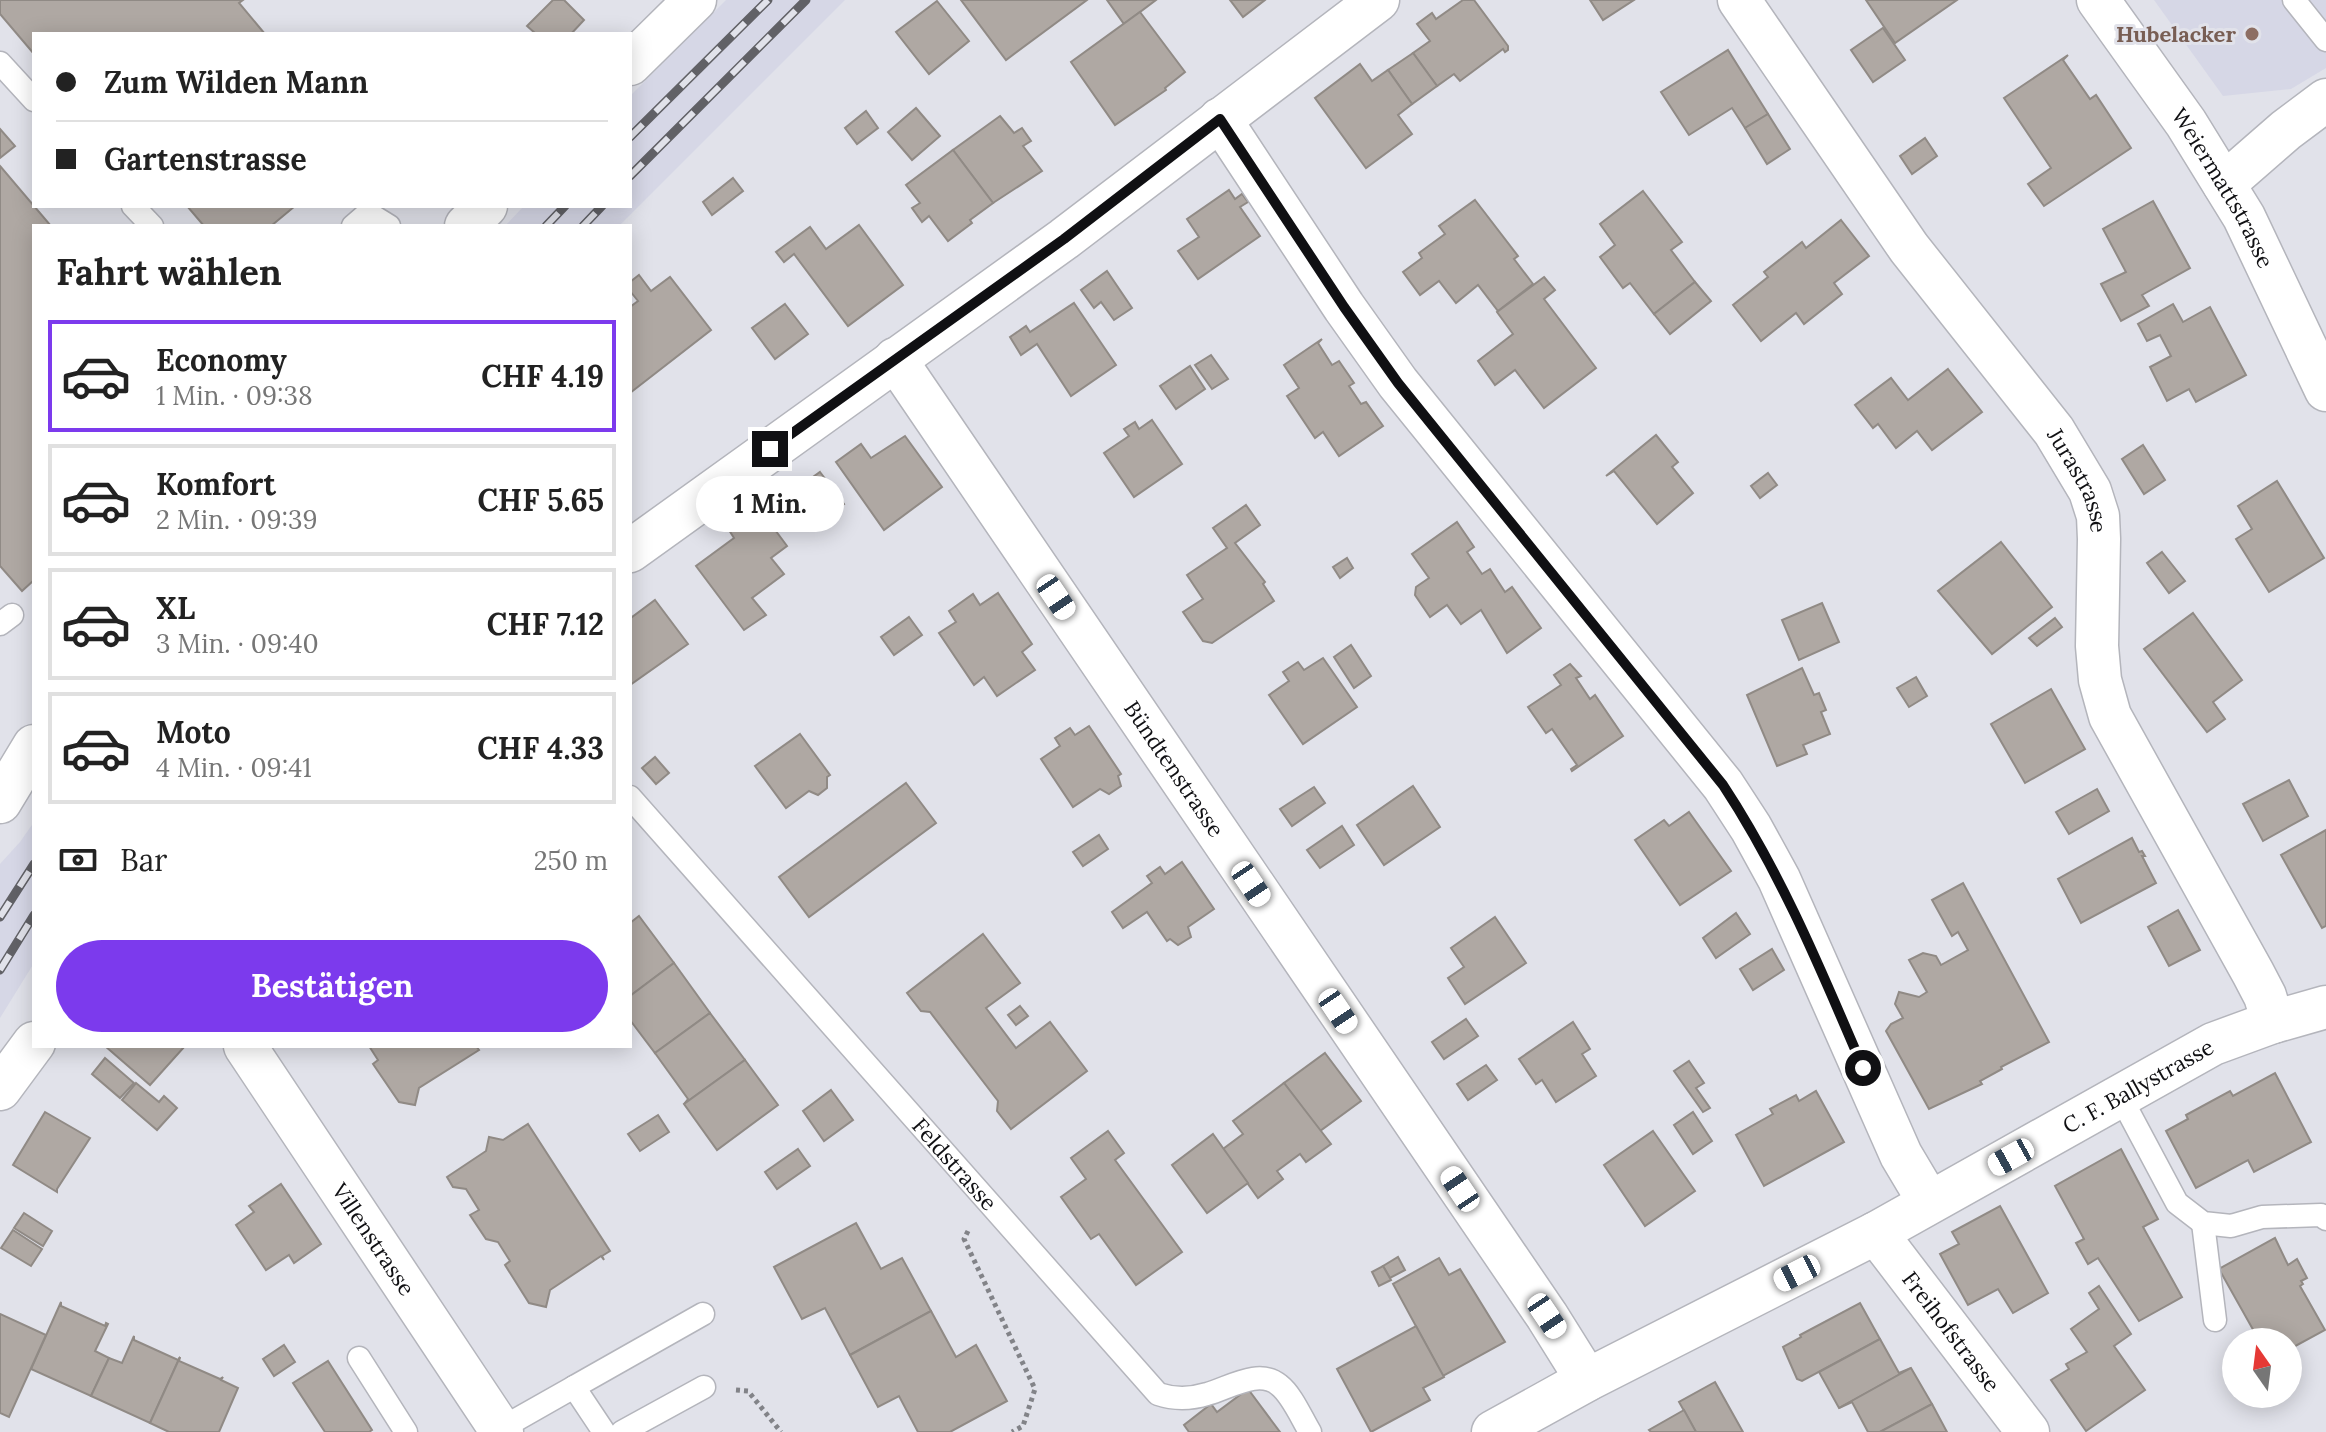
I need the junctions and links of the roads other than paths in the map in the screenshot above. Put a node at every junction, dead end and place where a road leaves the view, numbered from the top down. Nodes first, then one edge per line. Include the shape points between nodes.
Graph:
1 (695, 0) edge
2 (1378, 0) edge
3 (1739, 0) edge
4 (2098, 0) edge
5 (2294, 0) edge
6 (2326, 40) edge
7 (632, 62) edge
8 (0, 63) edge
9 (32, 98) edge
10 (2326, 100) edge
11 (1220, 119) junction
12 (2224, 184) junction
13 (135, 208) edge
14 (484, 208) edge
15 (150, 224) edge
16 (355, 224) edge
17 (386, 224) edge
18 (468, 224) edge
19 (895, 359) junction
20 (2326, 390) edge
21 (632, 550) edge
22 (32, 749) edge
23 (632, 799) edge
24 (0, 802) edge
25 (2326, 1007) edge
26 (2273, 1022) junction
27 (32, 1046) edge
28 (246, 1048) edge
29 (0, 1089) edge
30 (2120, 1096) junction
31 (1929, 1202) junction
32 (2326, 1219) edge
33 (2203, 1223) junction
34 (1876, 1233) junction
35 (703, 1314) dead end
36 (2215, 1320) dead end
37 (359, 1358) dead end
38 (1587, 1380) junction
39 (574, 1387) junction
40 (704, 1387) road end
41 (1500, 1430) edge
42 (501, 1431) edge
43 (406, 1432) edge
44 (604, 1432) edge
45 (622, 1432) edge
46 (1310, 1432) edge
47 (2028, 1432) edge

1 - 7 street
2 - 11 street
3 - 26 street, Jurastrasse via 1909,248 2054,431 2090,491 2098,516 2100,680 2110,716 2253,973
4 - 12 street, Weiermattstrasse
5 - 6 lane
8 - 9 lane
10 - 12 street
11 - 19 street
11 - 31 street via 1398,383 1723,785 1779,879 1901,1155
12 - 20 street, Weiermattstrasse via 2313,337
13 - 15 lane
14 - 18 street
16 - 17 lane via 368,213
19 - 21 street
19 - 38 street, Bündtenstrasse
22 - 24 street
23 - 46 lane, Feldstrasse via 1158,1394 1204,1396 1258,1377 1272,1380 1282,1386
25 - 26 street, C. F. Ballystrasse
26 - 30 street, C. F. Ballystrasse via 2213,1044
27 - 29 street
28 - 42 street, Villenstrasse
30 - 31 street, C. F. Ballystrasse
30 - 33 lane via 2177,1203
31 - 34 street, C. F. Ballystrasse
32 - 33 lane via 2321,1215 2262,1217 2231,1226
33 - 36 lane
34 - 38 street, C. F. Ballystrasse
34 - 47 street, Freihofstrasse
35 - 39 lane
37 - 43 lane
38 - 41 street, C. F. Ballystrasse
39 - 42 lane
39 - 44 lane
40 - 45 lane

